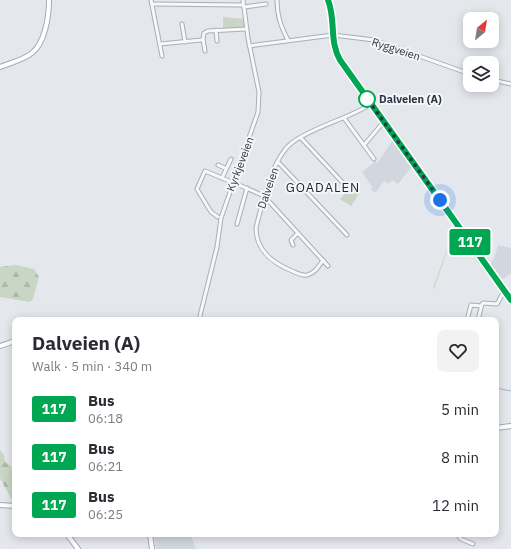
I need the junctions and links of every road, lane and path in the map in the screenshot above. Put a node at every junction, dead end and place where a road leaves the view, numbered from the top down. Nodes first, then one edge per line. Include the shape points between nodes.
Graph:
1 (49, 0) edge
2 (218, 0) edge
3 (243, 0) edge
4 (277, 0) edge
5 (328, 0) edge
6 (152, 2) edge
7 (174, 2) edge
8 (196, 2) edge
9 (218, 4) junction
10 (266, 4) dead end
11 (244, 6) junction
12 (182, 24) dead end
13 (246, 29) junction
14 (216, 30) junction
15 (333, 35) junction
16 (203, 39) junction
17 (288, 40) junction
18 (217, 41) dead end
19 (185, 42) junction
20 (160, 44) junction
21 (249, 46) junction
22 (205, 51) dead end
23 (162, 56) dead end
24 (0, 67) edge
25 (463, 71) edge
26 (499, 81) edge
27 (511, 84) edge
28 (371, 104) junction
29 (344, 118) junction
30 (381, 125) dead end
31 (301, 138) junction
32 (364, 146) junction
33 (374, 159) dead end
34 (231, 160) dead end
35 (278, 162) junction
36 (218, 165) dead end
37 (225, 168) junction
38 (222, 178) junction
39 (233, 182) junction
40 (343, 183) dead end
41 (247, 188) junction
42 (264, 196) junction
43 (218, 217) dead end
44 (237, 224) dead end
45 (298, 233) junction
46 (346, 235) dead end
47 (292, 245) dead end
48 (323, 260) junction
49 (328, 266) dead end
50 (505, 291) junction
51 (511, 300) edge
52 (481, 306) junction
53 (200, 317) edge
54 (468, 317) edge
55 (479, 317) edge
56 (12, 342) edge
57 (0, 346) edge
58 (511, 426) edge
59 (499, 428) edge
60 (0, 505) edge
61 (12, 506) edge
62 (69, 537) edge
63 (150, 537) edge
64 (459, 537) edge
65 (473, 544) dead end
66 (78, 549) edge
67 (152, 549) edge

1 - 24 main road via 46,26 36,49 28,56
2 - 9 street
3 - 11 street, Kyrkjeveien
4 - 17 street via 280,23
5 - 15 main road
6 - 7 street
6 - 20 street
7 - 8 street
8 - 9 street
9 - 11 street
10 - 11 street
11 - 13 street, Kyrkjeveien
12 - 19 street
13 - 14 street
13 - 21 street, Kyrkjeveien
14 - 16 street via 206,32
14 - 18 street
15 - 17 street, Ryggveien
15 - 25 street, Ryggveien via 381,42
15 - 28 main road via 337,56
16 - 19 street
16 - 22 street
17 - 21 street, Ryggveien
19 - 20 street
20 - 23 street
21 - 39 street, Kyrkjeveien via 259,92 258,112
26 - 27 street
28 - 29 street, Dalveien
28 - 50 main road
29 - 31 street, Dalveien
29 - 32 street
30 - 32 street
31 - 35 street, Dalveien via 288,146
31 - 40 street
32 - 33 street
34 - 37 street
35 - 42 street, Dalveien
35 - 46 street
36 - 37 street
37 - 38 street
38 - 39 street
38 - 43 street via 205,171 198,189 211,212
39 - 41 street
39 - 53 street, Kyrkjeveien via 221,218 217,247
41 - 42 street
41 - 44 street
42 - 45 street
42 - 48 street, Dalveien via 256,234 259,245 267,256 279,265 302,275 312,273
45 - 47 street via 291,240
45 - 48 street
48 - 49 street
50 - 51 main road
50 - 52 street via 497,304 483,303
52 - 54 street via 472,304
52 - 55 street
56 - 57 main road
58 - 59 main road
60 - 61 main road
62 - 66 main road
63 - 67 main road
64 - 65 street

